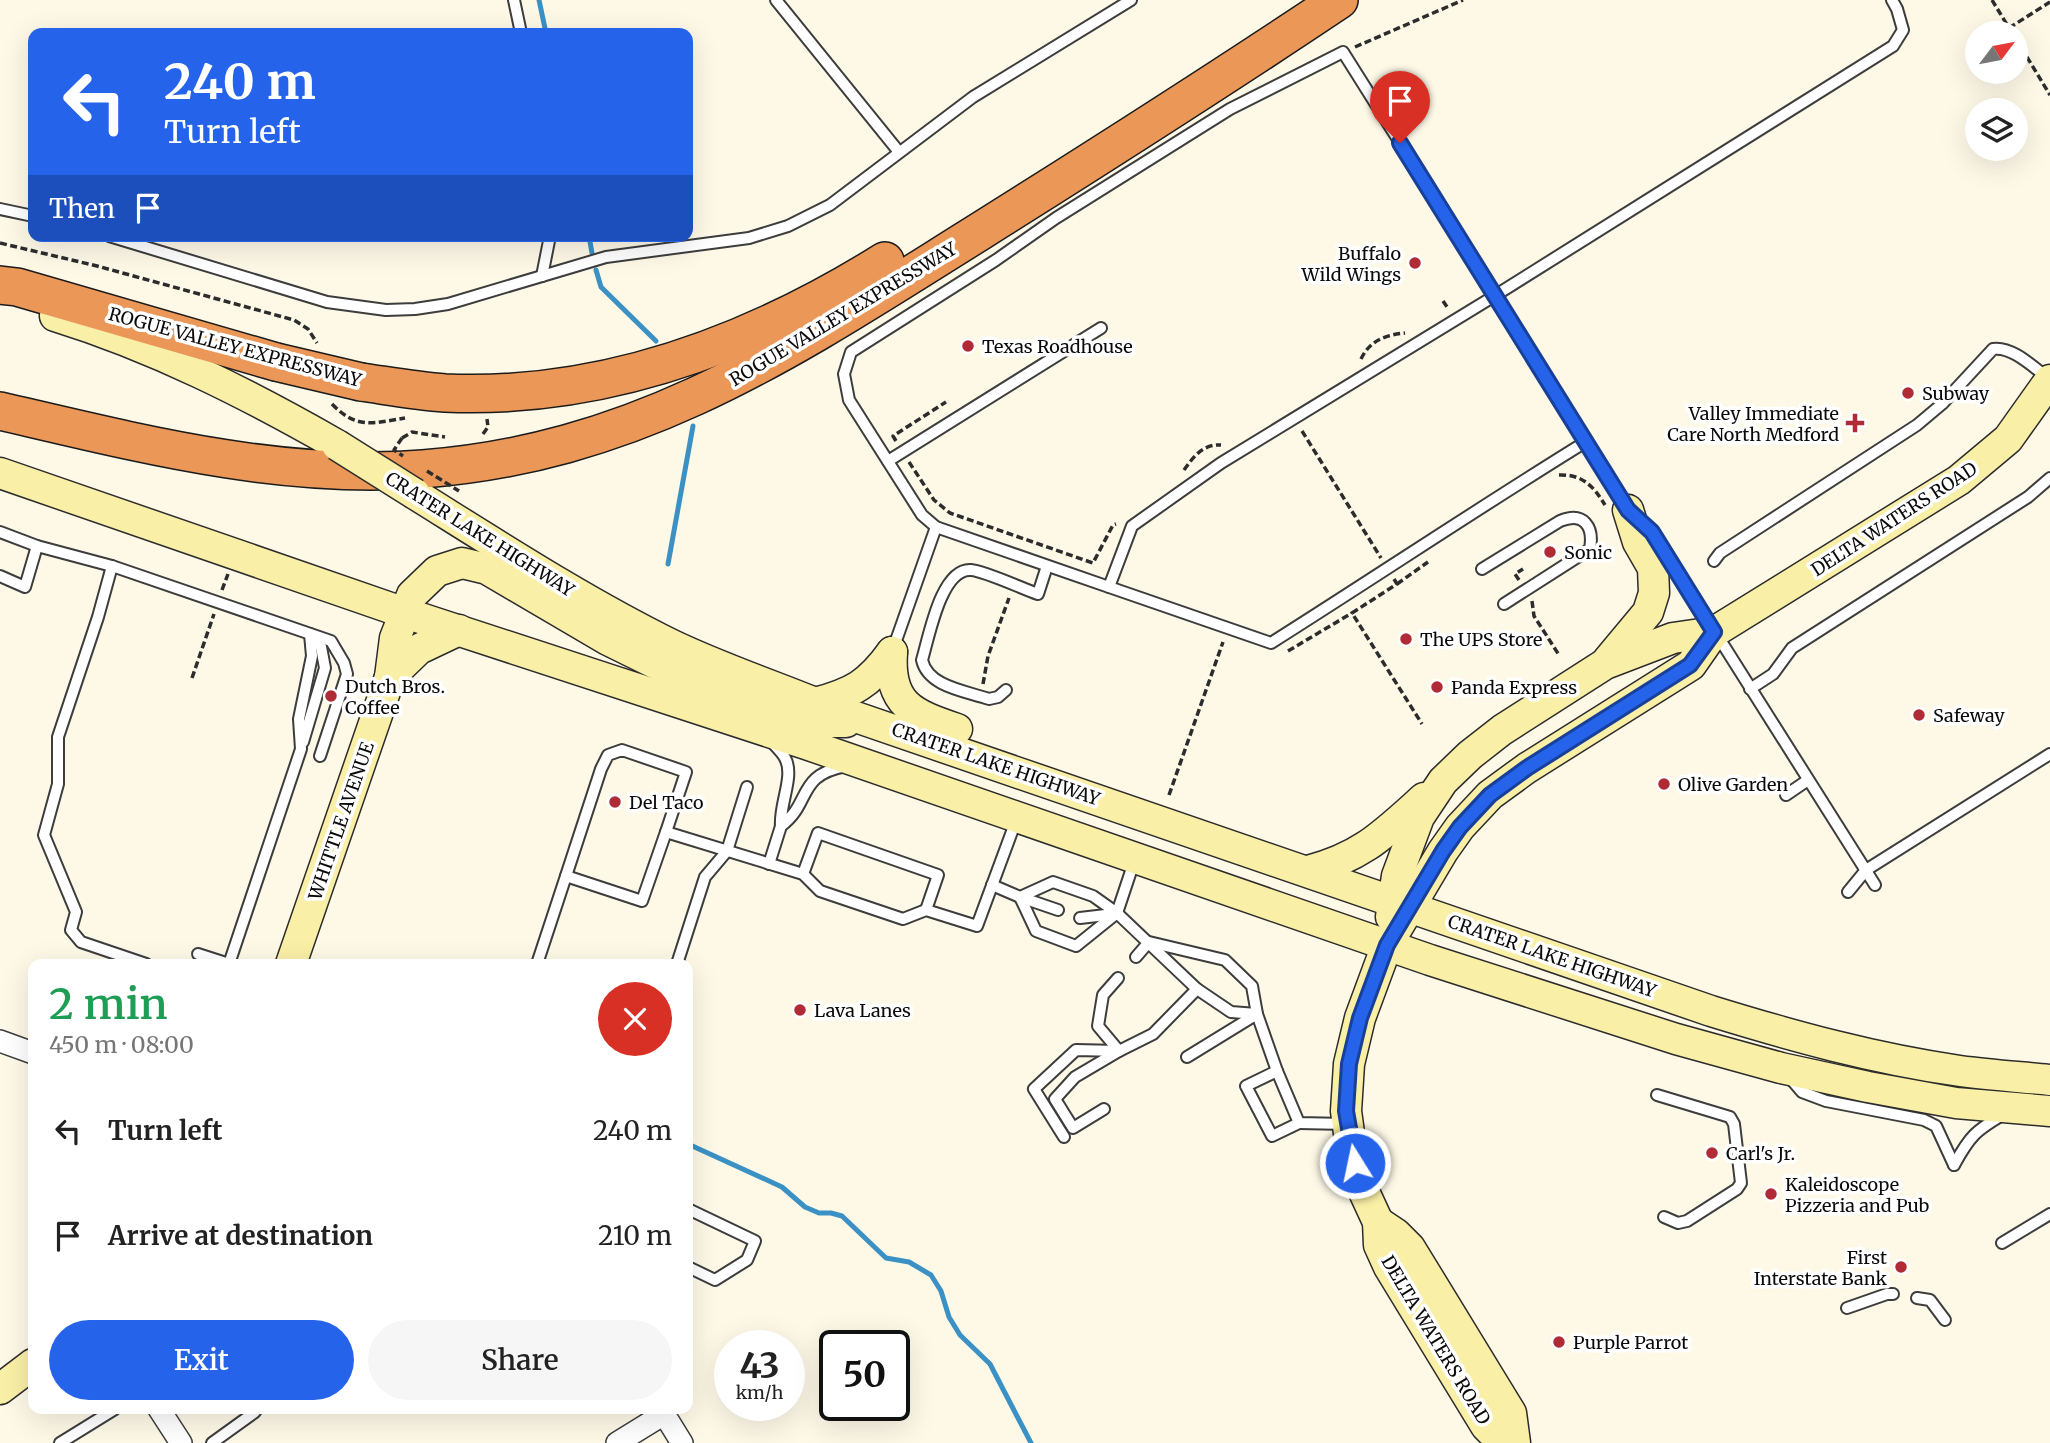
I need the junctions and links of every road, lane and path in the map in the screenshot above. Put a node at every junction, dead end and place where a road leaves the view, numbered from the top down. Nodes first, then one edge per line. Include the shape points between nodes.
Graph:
1 (514, 0) edge
2 (776, 0) edge
3 (1131, 0) edge
4 (1294, 0) edge
5 (1339, 0) edge
6 (1463, 0) edge
7 (1892, 0) edge
8 (1992, 0) edge
9 (2050, 2) edge
10 (2005, 21) edge
11 (2020, 21) edge
12 (520, 28) edge
13 (1343, 52) junction
14 (2028, 59) edge
15 (2050, 95) edge
16 (899, 152) junction
17 (0, 209) edge
18 (28, 215) edge
19 (129, 242) edge
20 (549, 242) edge
21 (542, 276) junction
22 (0, 285) edge
23 (1496, 295) junction
24 (0, 300) edge
25 (1443, 301) dead end
26 (1437, 313) dead end
27 (1101, 328) dead end
28 (1406, 333) dead end
29 (1359, 362) dead end
30 (2050, 380) edge
31 (946, 402) dead end
32 (0, 411) edge
33 (1294, 418) junction
34 (402, 438) dead end
35 (1587, 441) junction
36 (1225, 445) dead end
37 (903, 452) junction
38 (405, 457) dead end
39 (888, 461) junction
40 (0, 473) edge
41 (1180, 475) dead end
42 (2050, 478) edge
43 (421, 482) junction
44 (459, 491) dead end
45 (1628, 510) junction
46 (1119, 521) dead end
47 (936, 527) junction
48 (0, 532) edge
49 (37, 546) junction
50 (1714, 561) dead end
51 (111, 566) junction
52 (1047, 566) junction
53 (1388, 569) junction
54 (1482, 569) dead end
55 (1523, 569) dead end
56 (228, 574) dead end
57 (0, 576) edge
58 (1014, 586) junction
59 (1109, 587) junction
60 (1526, 590) junction
61 (218, 602) junction
62 (1504, 604) dead end
63 (405, 613) junction
64 (459, 630) junction
65 (1714, 632) junction
66 (310, 634) junction
67 (1223, 642) dead end
68 (892, 652) junction
69 (1559, 655) dead end
70 (1605, 664) junction
71 (390, 677) junction
72 (192, 678) dead end
73 (1750, 689) junction
74 (1006, 690) dead end
75 (980, 695) junction
76 (816, 703) junction
77 (871, 722) junction
78 (1422, 724) dead end
79 (761, 730) junction
80 (2050, 754) edge
81 (320, 756) dead end
82 (860, 765) junction
83 (1808, 780) junction
84 (1443, 781) junction
85 (747, 787) dead end
86 (1083, 793) junction
87 (1169, 795) dead end
88 (1786, 795) dead end
89 (1017, 818) junction
90 (781, 826) junction
91 (666, 832) junction
92 (727, 851) junction
93 (1135, 859) junction
94 (769, 864) junction
95 (1866, 870) junction
96 (1308, 871) junction
97 (803, 874) junction
98 (566, 876) junction
99 (992, 885) junction
100 (1875, 885) dead end
101 (1847, 892) dead end
102 (1020, 897) junction
103 (1402, 903) junction
104 (926, 910) junction
105 (1058, 910) dead end
106 (76, 912) junction
107 (1117, 913) junction
108 (88, 916) dead end
109 (1080, 918) dead end
110 (1149, 942) junction
111 (1387, 945) junction
112 (198, 954) dead end
113 (1136, 957) dead end
114 (131, 959) edge
115 (214, 959) edge
116 (231, 959) edge
117 (293, 959) edge
118 (539, 959) edge
119 (679, 959) edge
120 (1118, 978) dead end
121 (1196, 989) junction
122 (1257, 1014) junction
123 (0, 1041) edge
124 (28, 1051) edge
125 (1119, 1051) junction
126 (1187, 1057) dead end
127 (1781, 1068) junction
128 (1277, 1071) junction
129 (2050, 1080) edge
130 (1657, 1095) dead end
131 (2013, 1108) junction
132 (1104, 1109) dead end
133 (2050, 1111) edge
134 (1299, 1123) junction
135 (1348, 1124) junction
136 (1064, 1137) dead end
137 (693, 1211) edge
138 (2050, 1214) edge
139 (1664, 1217) dead end
140 (2002, 1242) dead end
141 (693, 1269) edge
142 (1893, 1294) dead end
143 (1917, 1298) dead end
144 (1847, 1308) dead end
145 (1945, 1320) dead end
146 (28, 1368) edge
147 (0, 1389) edge
148 (107, 1414) edge
149 (163, 1414) edge
150 (252, 1414) edge
151 (658, 1414) edge
152 (664, 1414) edge
153 (60, 1443) edge
154 (181, 1443) edge
155 (212, 1443) edge
156 (617, 1443) edge
157 (682, 1443) edge
158 (1515, 1443) edge

1 - 12 lane
2 - 16 lane
3 - 16 lane via 997,81
4 - 22 highway, ROGUE VALLEY EXPRESSWAY, bridge via 848,284 718,346 640,372 555,389 484,393 443,393 361,382
5 - 32 highway, ROGUE VALLEY EXPRESSWAY via 788,350 699,396 611,432 545,450 464,464 351,470 185,452
6 - 13 path
7 - 23 lane via 1903,30 1893,46
8 - 10 path
9 - 11 path
13 - 23 lane
13 - 39 lane via 1230,110 851,352 844,374 849,400
14 - 15 path
16 - 21 lane via 830,205 767,234 630,252
17 - 18 lane
19 - 21 lane via 358,308 405,310 448,304
20 - 21 lane
23 - 33 lane
23 - 35 lane
24 - 43 main road, CRATER LAKE HIGHWAY, bridge via 89,327 185,364 337,445
25 - 26 path via 1447,307
27 - 37 lane
28 - 29 path via 1387,335 1365,350
30 - 50 lane via 2002,348 1993,349 1917,425
30 - 65 main road, DELTA WATERS ROAD via 2008,439 1959,480
31 - 37 path via 893,436
33 - 53 path
33 - 59 lane via 1132,526
34 - 38 path, bridge via 394,450
35 - 45 lane
35 - 53 lane
36 - 41 path via 1210,444
37 - 39 lane
37 - 46 path via 934,500 950,513 1093,563
39 - 47 lane via 922,515
40 - 63 main road
42 - 73 lane via 2028,497 1792,648 1773,674
43 - 44 path, bridge
43 - 76 main road, CRATER LAKE HIGHWAY via 560,586 676,647
45 - 65 lane via 1652,532
45 - 70 main road via 1653,568 1654,593 1648,612
47 - 52 lane
47 - 68 lane
48 - 49 lane
49 - 51 lane
49 - 57 lane via 25,587
51 - 61 lane
51 - 106 lane via 58,737 58,784 44,835
52 - 58 lane via 1038,594
52 - 59 lane
53 - 59 lane via 1271,643
53 - 78 path via 1397,584 1352,613
54 - 60 lane via 1560,521 1579,518 1589,526 1590,549
55 - 60 path via 1515,574
56 - 61 path
58 - 75 path via 988,656
58 - 75 lane via 970,570 957,574 944,589 922,660 924,670 931,678
60 - 62 lane
60 - 69 path via 1534,616
61 - 66 lane
61 - 72 path
63 - 64 main road
63 - 71 main road, WHITTLE AVENUE via 395,638
63 - 77 main road, WHITTLE AVENUE via 412,595 437,571 462,563 487,569 608,640 753,705 807,722
64 - 71 main road via 419,649
64 - 79 main road
65 - 70 main road, DELTA WATERS ROAD via 1673,638
65 - 73 lane
65 - 103 main road, DELTA WATERS ROAD via 1690,665 1490,795
66 - 81 lane via 331,641 347,674
66 - 116 lane via 321,647 325,668
67 - 87 path
68 - 76 main road via 867,682 845,695
68 - 86 main road via 896,692 905,706 921,717 1021,751
70 - 84 main road, DELTA WATERS ROAD via 1502,730
71 - 117 main road, WHITTLE AVENUE
73 - 83 lane
74 - 75 lane via 989,699
76 - 77 main road, CRATER LAKE HIGHWAY
77 - 86 main road, CRATER LAKE HIGHWAY
79 - 82 main road
79 - 90 lane via 785,759 789,776
80 - 95 lane
82 - 89 main road
82 - 90 lane via 822,773 809,784 792,818
83 - 88 lane
83 - 95 lane
84 - 96 main road via 1365,848 1335,864
84 - 103 main road, DELTA WATERS ROAD via 1419,817 1397,876
85 - 92 lane
86 - 96 main road, CRATER LAKE HIGHWAY
89 - 93 main road
89 - 99 lane
90 - 94 lane
91 - 92 lane
91 - 98 lane via 642,901
91 - 98 lane via 686,772 622,750 608,755
92 - 94 lane
92 - 119 lane via 705,877
93 - 107 lane
93 - 111 main road
94 - 97 lane
95 - 100 lane
95 - 101 lane
96 - 103 main road, CRATER LAKE HIGHWAY
97 - 104 lane via 820,891 903,919
97 - 104 lane via 818,834 938,875
98 - 118 lane
99 - 102 lane
99 - 104 lane via 977,926
102 - 105 lane
102 - 107 lane via 1053,882 1093,896
102 - 107 lane via 1035,931 1076,946
103 - 111 main road, DELTA WATERS ROAD
103 - 129 main road, CRATER LAKE HIGHWAY via 1789,1035 1959,1071
106 - 108 lane
106 - 114 lane via 71,930 81,942
107 - 109 lane
107 - 110 lane
110 - 113 lane
110 - 121 lane
110 - 122 lane via 1226,960 1252,986
111 - 127 main road via 1650,1031
111 - 135 main road, DELTA WATERS ROAD via 1360,1018 1349,1064
112 - 115 lane
120 - 125 lane via 1103,995 1098,1027
121 - 122 lane via 1231,1012
121 - 125 lane via 1153,1034
122 - 126 lane
122 - 128 lane
123 - 124 street
125 - 132 lane via 1075,1077 1055,1099 1073,1128
125 - 136 lane via 1076,1050 1034,1089
127 - 131 main road via 1956,1103
127 - 131 lane via 1802,1092 1826,1101 1936,1126 1954,1166 1979,1128
128 - 134 lane
128 - 134 lane via 1246,1086 1272,1136
130 - 139 lane via 1730,1117 1741,1184 1687,1221 1678,1223
131 - 133 main road
134 - 135 lane
135 - 158 main road, DELTA WATERS ROAD via 1360,1183 1378,1222 1379,1245 1388,1267 1486,1426 1497,1437
137 - 141 lane via 755,1241 747,1260 715,1280
138 - 140 lane
142 - 144 lane
143 - 145 lane via 1930,1300
146 - 147 main road
148 - 153 lane
149 - 154 street
150 - 155 lane
151 - 156 street
152 - 157 street

